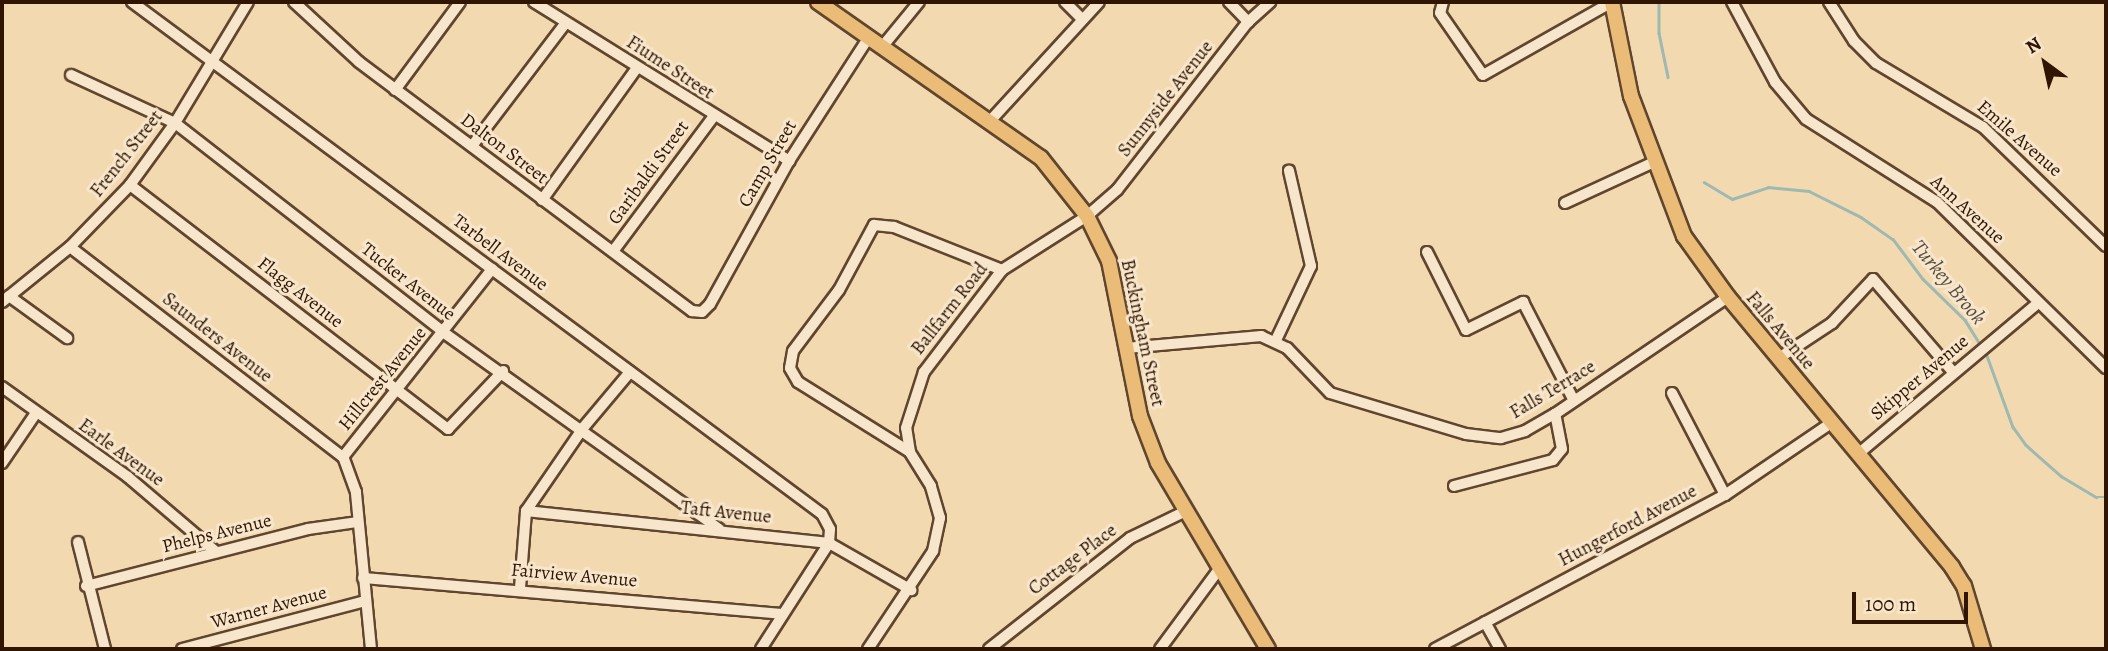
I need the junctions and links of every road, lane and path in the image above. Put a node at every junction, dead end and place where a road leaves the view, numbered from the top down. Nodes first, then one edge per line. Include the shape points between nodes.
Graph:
1 (132, 2) edge
2 (248, 2) edge
3 (294, 2) edge
4 (460, 2) edge
5 (534, 2) edge
6 (818, 2) edge
7 (919, 2) edge
8 (1065, 2) edge
9 (1099, 2) edge
10 (1228, 2) edge
11 (1270, 2) edge
12 (1612, 2) edge
13 (1732, 2) edge
14 (1829, 2) edge
15 (1441, 4) edge
16 (1082, 19) junction
17 (1248, 22) junction
18 (565, 24) junction
19 (869, 37) junction
20 (882, 47) junction
21 (213, 58) junction
22 (638, 68) junction
23 (71, 75) dead end
24 (395, 90) junction
25 (713, 117) junction
26 (990, 121) junction
27 (175, 122) junction
28 (472, 146) junction
29 (789, 161) junction
30 (1654, 162) junction
31 (1289, 171) dead end
32 (130, 185) junction
33 (542, 200) junction
34 (1565, 203) dead end
35 (1087, 216) junction
36 (2106, 246) edge
37 (71, 247) junction
38 (614, 250) junction
39 (1427, 252) dead end
40 (492, 269) junction
41 (1002, 270) junction
42 (1728, 297) junction
43 (5, 299) edge
44 (2037, 304) junction
45 (702, 312) joint
46 (443, 332) junction
47 (67, 338) dead end
48 (1276, 340) junction
49 (1126, 348) junction
50 (1779, 358) junction
51 (2106, 368) edge
52 (503, 371) junction
53 (630, 372) junction
54 (1953, 372) junction
55 (2, 387) edge
56 (396, 389) junction
57 (1672, 393) dead end
58 (1574, 401) junction
59 (36, 413) junction
60 (1555, 414) junction
61 (1830, 423) junction
62 (583, 428) junction
63 (910, 452) junction
64 (1858, 454) junction
65 (343, 457) junction
66 (2, 463) edge
67 (1454, 486) dead end
68 (1725, 495) junction
69 (526, 511) junction
70 (1186, 511) junction
71 (357, 522) junction
72 (719, 529) junction
73 (78, 542) dead end
74 (829, 543) junction
75 (216, 552) junction
76 (1220, 568) junction
77 (363, 578) junction
78 (86, 586) junction
79 (520, 588) junction
80 (911, 590) junction
81 (365, 601) junction
82 (782, 614) junction
83 (1485, 622) junction
84 (105, 649) edge
85 (182, 649) edge
86 (370, 649) edge
87 (761, 649) edge
88 (868, 649) edge
89 (989, 649) edge
90 (1160, 649) edge
91 (1268, 649) edge
92 (1435, 649) edge
93 (1500, 649) edge
94 (1983, 649) edge

1 - 21 street, Tarbell Avenue
2 - 21 street, French Street
3 - 24 street, Dalton Street
4 - 24 street
5 - 18 street, Fiume Street
6 - 19 main road, Buckingham Street
7 - 20 street
8 - 16 street
9 - 16 street
10 - 17 street
11 - 17 street, Sunnyside Avenue
12 - 15 street via 1483,75 1465,54
12 - 30 main road, Falls Avenue via 1631,96
13 - 44 street, Ann Avenue via 1787,99 1825,134 1937,202
14 - 36 street, Emile Avenue via 1862,51 1983,127
16 - 26 street
17 - 35 street, Sunnyside Avenue via 1117,190
18 - 22 street, Fiume Street
18 - 28 street
19 - 20 main road, Buckingham Street
19 - 29 street, Camp Street
20 - 26 main road, Buckingham Street
21 - 27 street, French Street
21 - 40 street, Tarbell Avenue
22 - 25 street, Fiume Street
22 - 33 street
23 - 27 street, Tucker Avenue
24 - 28 street, Dalton Street
25 - 29 street, Fiume Street
25 - 38 street, Garibaldi Street
26 - 35 main road, Buckingham Street via 1041,158
27 - 32 street, French Street
27 - 46 street, Tucker Avenue
28 - 33 street, Dalton Street
29 - 45 street, Camp Street
30 - 34 street
30 - 42 main road, Falls Avenue via 1684,236
31 - 48 street via 1311,266
32 - 37 street, French Street
32 - 56 street, Flagg Avenue
33 - 38 street, Dalton Street
35 - 41 street, Ballfarm Road
35 - 49 main road, Buckingham Street via 1109,261
37 - 43 street, French Street
37 - 65 street, Saunders Avenue
38 - 45 street, Dalton Street via 692,311
39 - 58 street via 1466,330 1523,302
40 - 46 street, Hillcrest Avenue
40 - 53 street, Tarbell Avenue
41 - 63 street, Ballfarm Road via 924,372 910,405 906,428
41 - 63 street via 894,227 874,225 839,290 793,351 790,368 798,383
42 - 50 main road, Falls Avenue
42 - 58 street, Falls Terrace
43 - 47 street
44 - 51 street, Ann Avenue
44 - 54 street, Skipper Avenue
46 - 52 street, Tucker Avenue
46 - 56 street, Hillcrest Avenue
48 - 49 street via 1222,338
48 - 60 street, Falls Terrace via 1330,393 1466,434 1501,438
49 - 70 main road, Buckingham Street via 1140,416 1158,463
50 - 54 street via 1832,323 1872,279
50 - 61 main road, Falls Avenue
52 - 56 street, Flagg Avenue via 448,429
52 - 62 street, Tucker Avenue
53 - 62 street
53 - 74 street, Tarbell Avenue via 822,514 830,529
54 - 64 street, Skipper Avenue
55 - 59 street, Earle Avenue
56 - 65 street, Hillcrest Avenue
57 - 68 street
58 - 60 street, Falls Terrace
59 - 66 street
59 - 75 street, Earle Avenue via 128,477
60 - 67 street via 1562,449 1553,460
61 - 64 main road, Falls Avenue
61 - 68 street, Hungerford Avenue
62 - 69 street
62 - 72 street, Tucker Avenue
63 - 80 street, Ballfarm Road via 931,486 940,518 933,551
64 - 94 main road, Falls Avenue via 1961,580
65 - 71 street, Hillcrest Avenue via 356,492
68 - 83 street, Hungerford Avenue
69 - 72 street, Taft Avenue
69 - 79 street
70 - 76 main road, Buckingham Street
70 - 89 street, Cottage Place via 1130,538
71 - 75 street, Phelps Avenue
71 - 77 street, Hillcrest Avenue
72 - 74 street, Taft Avenue
73 - 78 street
74 - 80 street, Taft Avenue
74 - 82 street
75 - 78 street, Phelps Avenue
76 - 90 street
76 - 91 main road, Buckingham Street
77 - 79 street, Fairview Avenue
77 - 81 street, Hillcrest Avenue
78 - 84 street
79 - 82 street, Fairview Avenue
80 - 88 street, Ballfarm Road
81 - 85 street, Warner Avenue
81 - 86 street, Hillcrest Avenue
82 - 87 street
83 - 92 street, Hungerford Avenue
83 - 93 street

